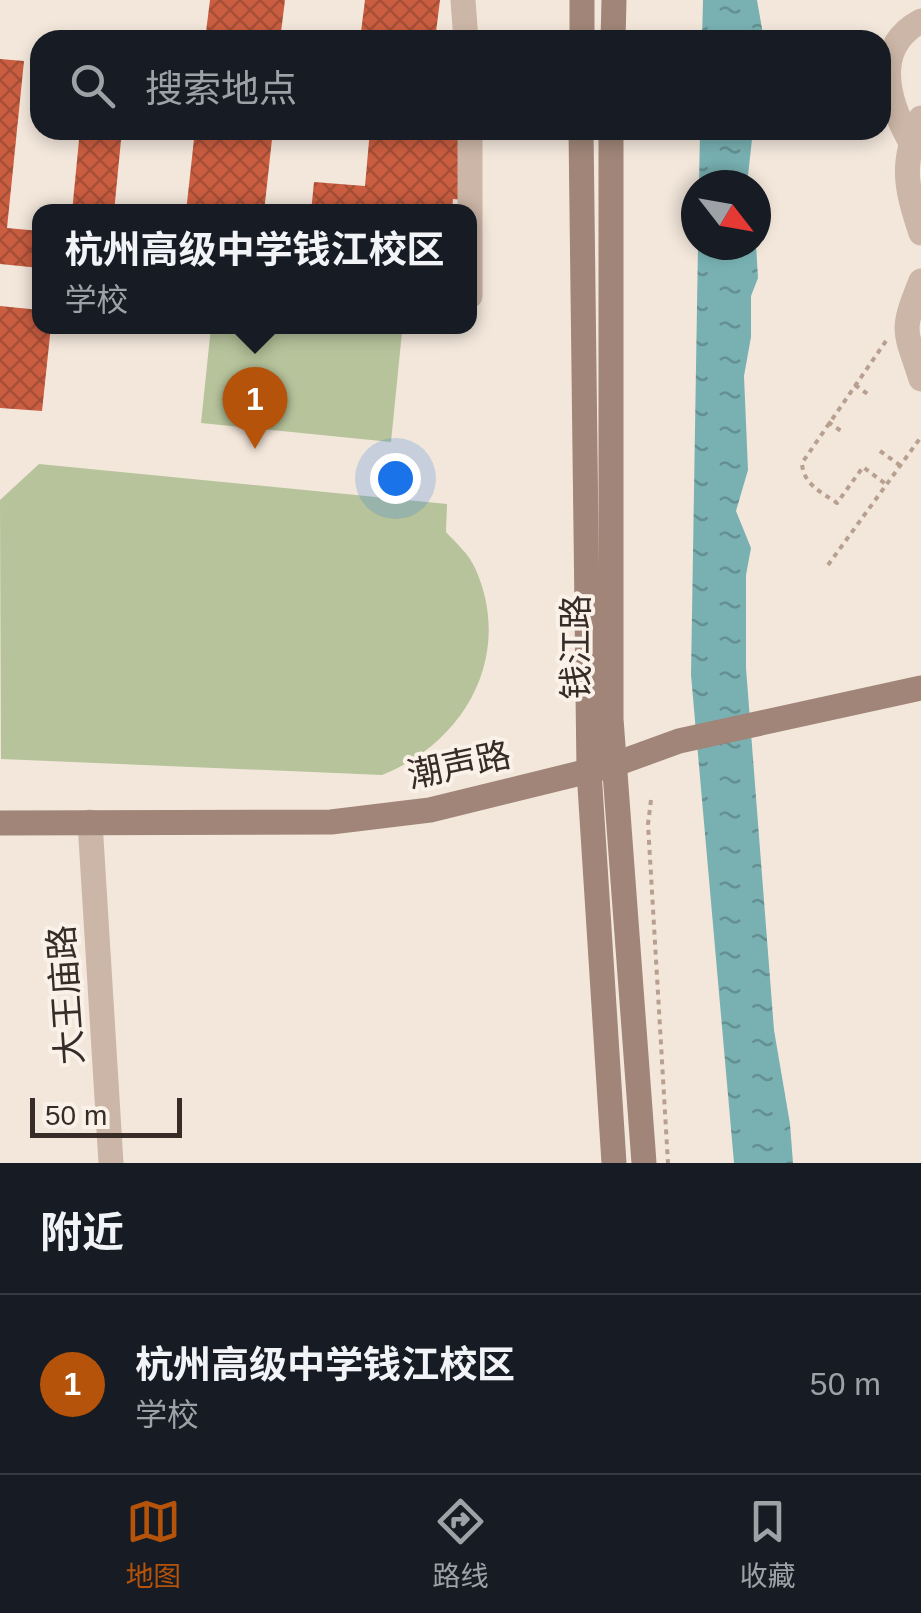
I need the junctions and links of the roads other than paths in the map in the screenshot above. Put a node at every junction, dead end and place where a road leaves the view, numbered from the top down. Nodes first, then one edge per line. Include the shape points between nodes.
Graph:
1 (463, 0) edge
2 (582, 0) edge
3 (614, 0) edge
4 (921, 21) edge
5 (465, 30) edge
6 (582, 30) edge
7 (613, 30) edge
8 (891, 56) edge
9 (891, 97) edge
10 (916, 129) edge
11 (470, 140) edge
12 (581, 140) edge
13 (611, 140) edge
14 (470, 204) edge
15 (921, 233) edge
16 (921, 282) edge
17 (921, 379) edge
18 (921, 688) edge
19 (601, 768) junction
20 (90, 822) junction
21 (0, 823) edge
22 (111, 1163) edge
23 (614, 1163) edge
24 (644, 1163) edge

1 - 5 street
2 - 6 main road
3 - 7 main road
4 - 8 street via 895,43
9 - 10 street
10 - 15 street via 906,172
11 - 14 street
12 - 19 main road, 钱江路
13 - 19 main road, 钱江路
16 - 17 street via 904,325
18 - 19 main road, 潮声路 via 679,741
19 - 20 main road, 潮声路 via 430,810 331,822
19 - 23 main road, 钱江路
19 - 24 main road, 钱江路
20 - 21 main road, 潮声路
20 - 22 street, 大王庙路

